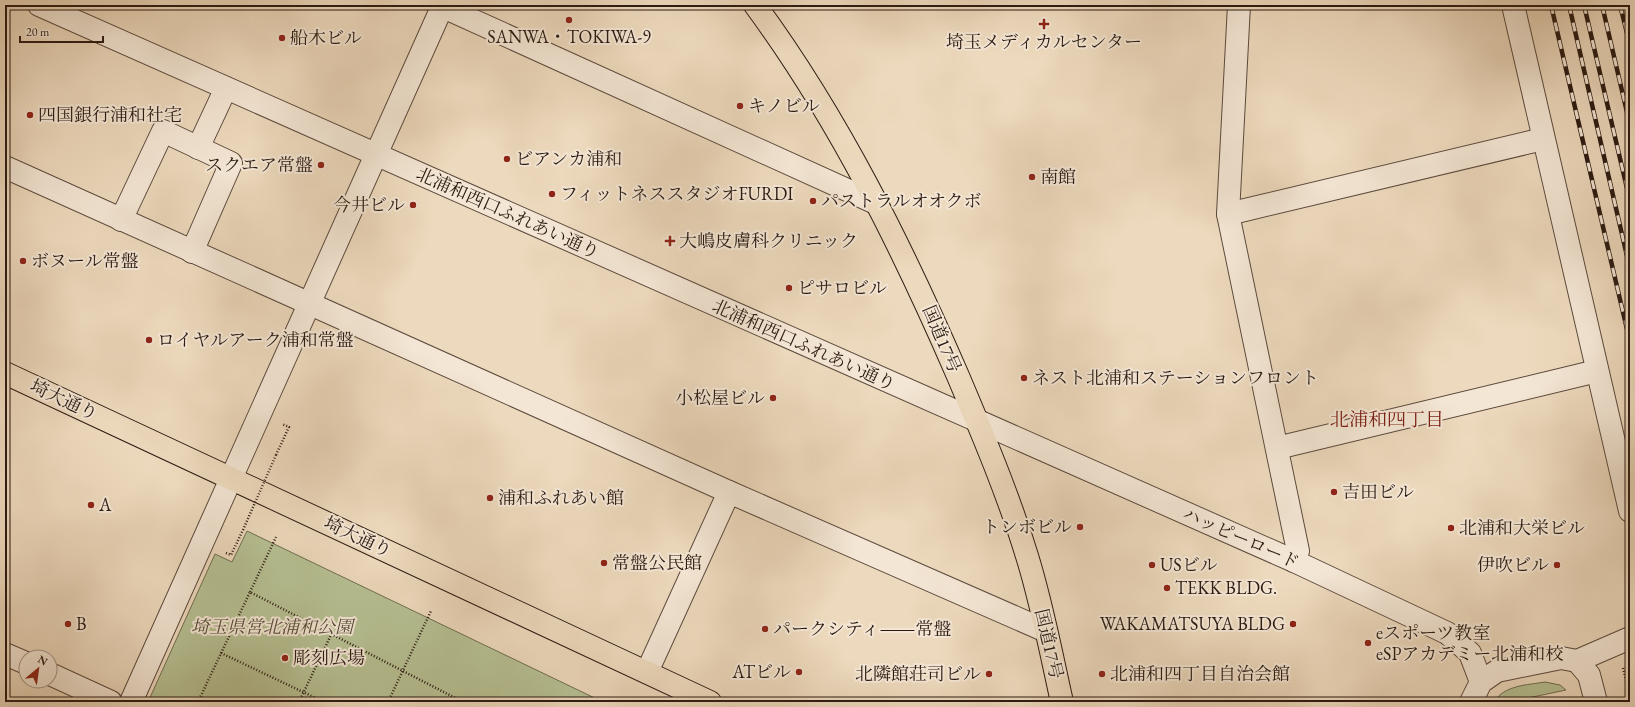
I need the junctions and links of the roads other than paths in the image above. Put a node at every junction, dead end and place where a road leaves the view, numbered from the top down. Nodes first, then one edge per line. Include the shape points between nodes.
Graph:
1 (39, 5) edge
2 (755, 5) edge
3 (1240, 5) edge
4 (1513, 5) edge
5 (442, 6) edge
6 (226, 88) junction
7 (1543, 139) junction
8 (198, 148) junction
9 (376, 154) junction
10 (5, 168) edge
11 (878, 204) junction
12 (1228, 214) junction
13 (121, 220) junction
14 (192, 252) junction
15 (309, 304) junction
16 (1598, 371) junction
17 (5, 373) edge
18 (977, 421) junction
19 (1277, 448) junction
20 (230, 478) junction
21 (729, 492) junction
22 (1630, 510) edge
23 (1294, 561) junction
24 (1046, 631) junction
25 (1630, 638) edge
26 (5, 654) edge
27 (18, 660) edge
28 (1577, 661) junction
29 (648, 672) junction
30 (58, 678) edge
31 (1481, 682) junction
32 (111, 702) edge
33 (131, 702) edge
34 (710, 702) edge
35 (1062, 702) edge
36 (1471, 702) edge
37 (1596, 702) edge

1 - 6 street, 北浦和西口ふれあい通り
2 - 11 highway, 国道17号 via 812,91
3 - 12 street
4 - 7 street
5 - 9 street
5 - 11 street
6 - 8 street
6 - 9 street, 北浦和西口ふれあい通り
7 - 12 street
7 - 16 street
8 - 13 street via 163,131
8 - 14 street via 231,163
9 - 15 street
9 - 18 street, 北浦和西口ふれあい通り
10 - 13 street
11 - 18 highway, 国道17号 via 927,305
12 - 19 street
13 - 14 street
14 - 15 street
15 - 20 street
15 - 21 street
16 - 19 street
16 - 22 street
17 - 20 highway, 埼大通り
18 - 23 street, ハッピーロード
18 - 24 highway, 国道17号 via 1005,491 1027,557
19 - 23 street via 1298,551
20 - 29 highway, 埼大通り
20 - 33 street
21 - 24 street
21 - 29 street
23 - 31 street, ハッピーロード via 1447,633 1470,653
24 - 35 highway, 国道17号
25 - 28 street
26 - 27 street
28 - 31 street via 1561,658 1497,671
28 - 37 street via 1589,675
29 - 34 highway, 埼大通り
30 - 32 street
31 - 36 street

